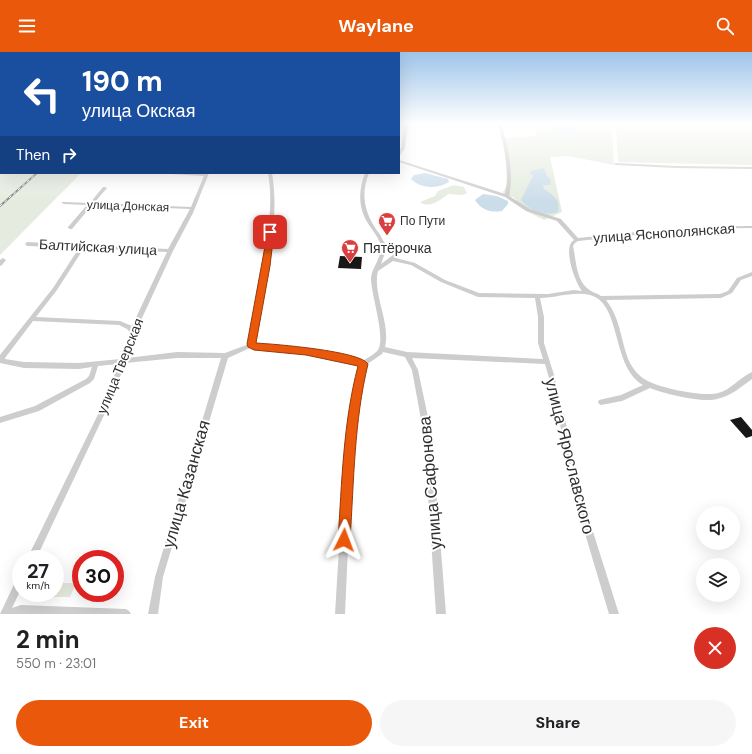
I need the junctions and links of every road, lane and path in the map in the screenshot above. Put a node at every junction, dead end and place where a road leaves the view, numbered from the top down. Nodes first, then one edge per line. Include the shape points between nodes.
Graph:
1 (507, 149) edge
2 (400, 161) edge
3 (616, 164) dead end
4 (752, 168) edge
5 (206, 174) edge
6 (270, 174) edge
7 (367, 174) edge
8 (105, 188) dead end
9 (508, 196) junction
10 (64, 203) dead end
11 (91, 204) junction
12 (193, 208) junction
13 (752, 227) edge
14 (70, 228) dead end
15 (577, 240) junction
16 (27, 244) dead end
17 (382, 244) junction
18 (82, 247) junction
19 (170, 251) junction
20 (394, 260) junction
21 (376, 270) junction
22 (752, 274) edge
23 (589, 293) junction
24 (537, 296) junction
25 (600, 298) junction
26 (32, 319) junction
27 (134, 331) junction
28 (252, 345) junction
29 (382, 349) junction
30 (407, 355) junction
31 (225, 356) junction
32 (122, 361) junction
33 (547, 362) junction
34 (96, 364) junction
35 (363, 364) junction
36 (752, 375) edge
37 (650, 386) junction
38 (600, 402) dead end
39 (0, 420) edge
40 (35, 550) edge
41 (12, 598) edge
42 (4, 614) edge
43 (8, 614) edge
44 (126, 614) edge
45 (153, 614) edge
46 (340, 614) edge
47 (441, 614) edge
48 (614, 614) edge

1 - 9 street via 511,184
2 - 9 street
3 - 4 street
5 - 12 street, улица Тверская
6 - 28 street via 273,189 270,232
7 - 17 street via 362,186 363,212
8 - 11 street
9 - 15 street via 528,210 558,219
10 - 11 street, улица Донская
11 - 12 street, улица Донская
11 - 14 street
12 - 19 street, улица Тверская
13 - 15 street, улица Яснополянская via 671,230
15 - 23 street via 571,246 573,258 583,288
16 - 18 street, Балтийская улица
17 - 20 street via 398,250
17 - 21 street
18 - 19 street, Балтийская улица
18 - 26 street
19 - 27 street, улица Тверская
20 - 21 street
20 - 24 street via 413,264 443,281 476,294
21 - 29 street via 374,281 384,330
22 - 25 street via 739,279 730,292 721,296
23 - 24 street
23 - 25 street
24 - 33 street, улица Ярославского via 542,317 541,343
25 - 37 street via 614,320 630,368 638,378
26 - 27 street via 120,323
26 - 34 street via 2,357 4,362 79,366
27 - 32 street, улица Тверская
28 - 31 street
28 - 35 street via 306,351
29 - 30 street
29 - 35 street
30 - 33 street
30 - 47 street, улица Сафонова via 416,370 428,436
31 - 32 street via 177,355
31 - 45 street, улица Казанская via 159,577
32 - 34 street
32 - 40 street, улица Тверская via 111,394
33 - 48 street, улица Ярославского via 579,500
34 - 39 street via 88,381 37,409
35 - 46 street via 352,421
36 - 37 street via 731,391 713,397 664,391
37 - 38 street via 622,398
41 - 42 street
43 - 44 street via 21,610

